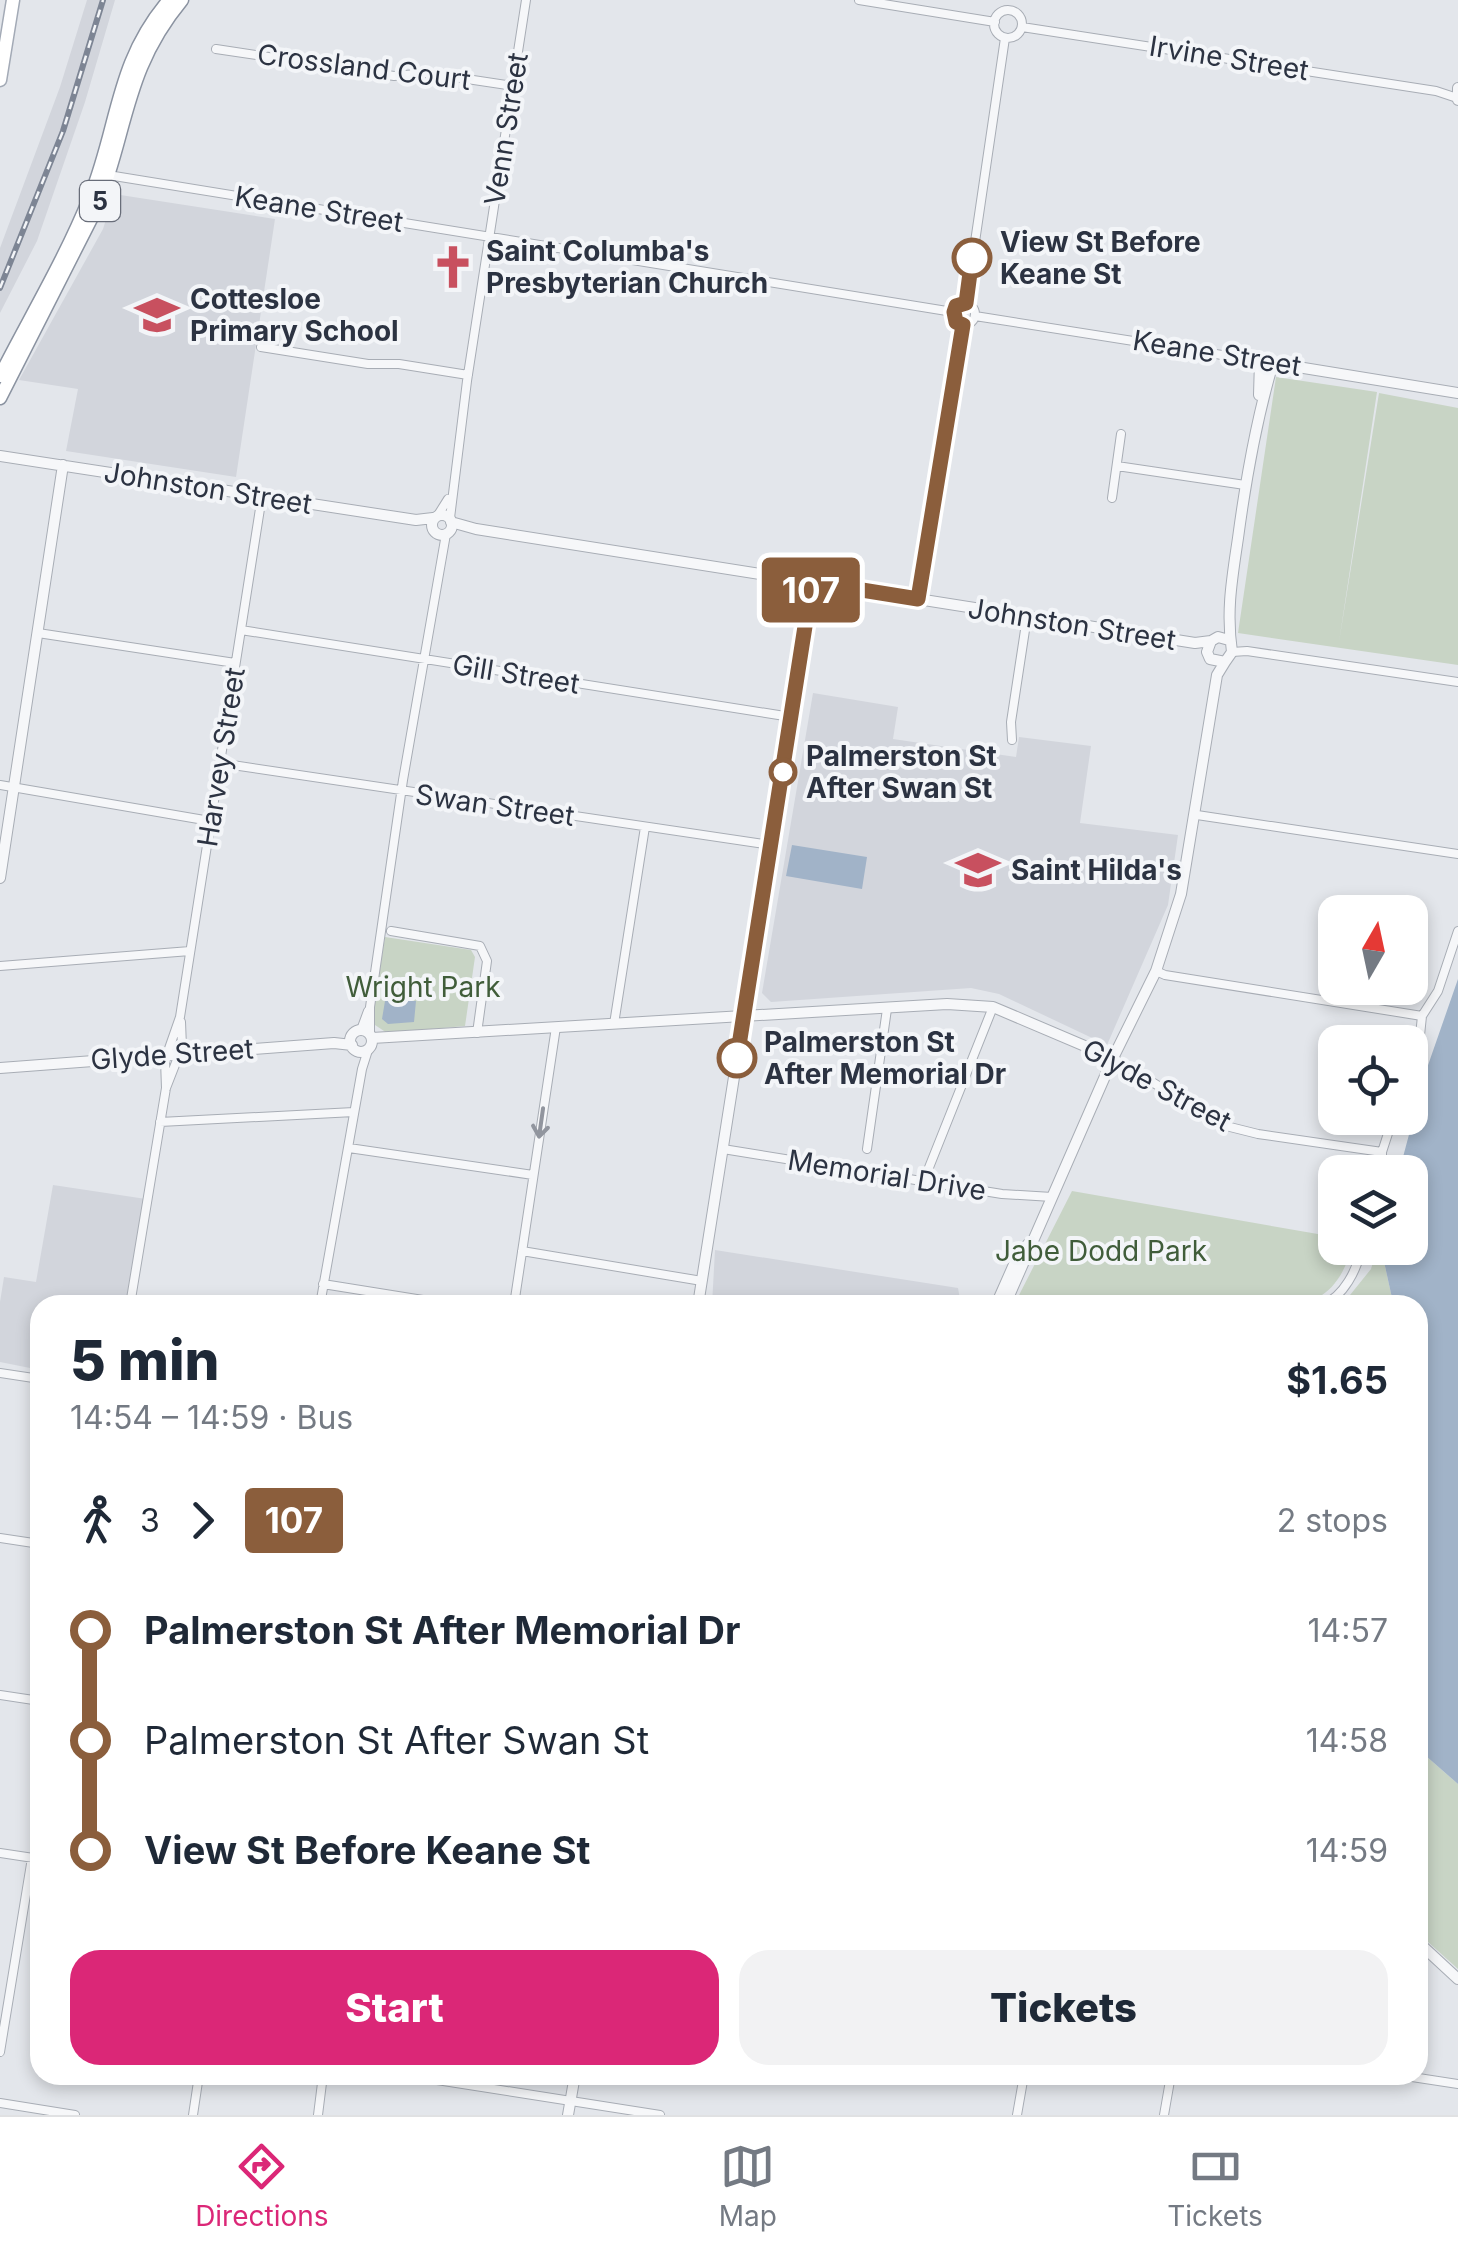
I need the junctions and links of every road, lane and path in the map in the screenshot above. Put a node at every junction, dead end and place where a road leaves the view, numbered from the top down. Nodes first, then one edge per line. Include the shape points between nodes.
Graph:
1 (12, 0) edge
2 (169, 0) edge
3 (182, 0) edge
4 (526, 0) edge
5 (859, 0) edge
6 (1015, 0) edge
7 (1012, 11) junction
8 (995, 22) junction
9 (1022, 27) junction
10 (1005, 38) junction
11 (216, 49) dead end
12 (2, 58) edge
13 (0, 80) edge
14 (512, 86) junction
15 (1458, 88) edge
16 (1436, 91) junction
17 (1457, 99) edge
18 (104, 174) junction
19 (490, 238) junction
20 (966, 303) junction
21 (954, 312) junction
22 (975, 316) junction
23 (963, 325) junction
24 (261, 348) dead end
25 (1266, 362) junction
26 (468, 375) junction
27 (0, 376) edge
28 (1458, 391) edge
29 (0, 398) edge
30 (1121, 434) dead end
31 (0, 456) edge
32 (63, 465) junction
33 (1117, 466) junction
34 (1245, 485) junction
35 (262, 496) junction
36 (1112, 498) dead end
37 (442, 525) junction
38 (812, 582) junction
39 (918, 599) junction
40 (1027, 617) junction
41 (241, 630) junction
42 (38, 632) junction
43 (1221, 648) junction
44 (423, 659) junction
45 (235, 663) junction
46 (1458, 682) edge
47 (791, 717) junction
48 (1012, 740) dead end
49 (219, 763) junction
50 (0, 785) edge
51 (15, 788) junction
52 (401, 791) junction
53 (1197, 815) junction
54 (210, 821) junction
55 (644, 827) junction
56 (771, 845) junction
57 (1458, 854) edge
58 (0, 878) edge
59 (391, 931) dead end
60 (1458, 931) edge
61 (190, 952) junction
62 (0, 966) edge
63 (1156, 971) junction
64 (992, 1008) junction
65 (887, 1009) junction
66 (744, 1016) junction
67 (1422, 1016) junction
68 (180, 1017) junction
69 (614, 1024) junction
70 (1421, 1025) edge
71 (556, 1027) junction
72 (477, 1033) junction
73 (363, 1042) junction
74 (180, 1053) junction
75 (167, 1054) junction
76 (1113, 1058) junction
77 (3, 1066) edge
78 (166, 1088) junction
79 (354, 1112) junction
80 (160, 1122) junction
81 (1388, 1135) edge
82 (349, 1148) junction
83 (723, 1149) junction
84 (866, 1149) dead end
85 (1382, 1152) joint
86 (534, 1175) junction
87 (924, 1180) junction
88 (1052, 1198) junction
89 (1034, 1236) junction
90 (522, 1252) junction
91 (1357, 1265) edge
92 (702, 1282) junction
93 (324, 1284) junction
94 (132, 1295) edge
95 (322, 1295) edge
96 (392, 1295) edge
97 (516, 1295) edge
98 (700, 1295) edge
99 (1000, 1295) edge
100 (1009, 1295) edge
101 (1337, 1295) edge
102 (0, 1373) edge
103 (30, 1378) edge
104 (0, 1538) edge
105 (30, 1542) edge
106 (0, 1695) edge
107 (30, 1700) edge
108 (0, 1853) edge
109 (30, 1858) edge
110 (30, 1891) edge
111 (1428, 1951) edge
112 (1458, 1979) edge
113 (0, 2052) edge
114 (1428, 2079) edge
115 (1458, 2084) edge
116 (198, 2085) edge
117 (322, 2085) edge
118 (469, 2085) edge
119 (573, 2085) edge
120 (1022, 2085) edge
121 (1169, 2085) edge
122 (571, 2101) junction
123 (0, 2103) edge
124 (75, 2115) edge
125 (193, 2115) edge
126 (318, 2115) edge
127 (568, 2115) edge
128 (660, 2115) edge
129 (1017, 2115) edge
130 (1164, 2115) edge

1 - 12 main road
2 - 18 main road, 5 via 126,71
3 - 18 main road, 5 via 140,64
4 - 14 street, Venn Street
5 - 8 street
6 - 7 street
7 - 8 street
7 - 9 street
8 - 10 street
9 - 10 street
9 - 16 street, Irvine Street
10 - 20 street
11 - 14 street, Crossland Court
12 - 13 main road
14 - 19 street, Venn Street
15 - 16 street, Irvine Street
15 - 17 street
16 - 17 street, Irvine Street
18 - 19 street, Keane Street
18 - 27 main road, 5
18 - 29 main road, 5 via 97,208
19 - 21 street, Keane Street
19 - 26 street, Venn Street
20 - 21 street
20 - 22 street
21 - 23 street
22 - 23 street
22 - 25 street, Keane Street
23 - 39 street
24 - 26 street
25 - 28 street, Keane Street
25 - 34 street
26 - 37 street, Venn Street
30 - 33 street
31 - 32 street, Johnston Street
32 - 35 street, Johnston Street
32 - 42 street
33 - 34 street
33 - 36 street
34 - 43 street
35 - 37 street, Johnston Street
35 - 41 street, Harvey Street
37 - 38 street, Johnston Street
37 - 44 street, Venn Street
38 - 39 street, Johnston Street
38 - 47 street
39 - 40 street, Johnston Street
40 - 43 street, Johnston Street
40 - 48 street
41 - 44 street, Gill Street
41 - 45 street, Harvey Street
42 - 45 street
42 - 51 street
43 - 46 street, Johnston Street
43 - 53 street
44 - 47 street, Gill Street
44 - 52 street, Venn Street
45 - 49 street, Harvey Street
47 - 56 street
49 - 52 street, Swan Street
49 - 54 street, Harvey Street
50 - 51 street
51 - 54 street
51 - 58 street
52 - 55 street, Swan Street
52 - 73 street, Venn Street
53 - 57 street
53 - 63 street via 1182,894
54 - 61 street, Harvey Street
55 - 56 street, Swan Street
55 - 69 street
56 - 66 street
59 - 72 street via 480,946 487,962
60 - 67 street
61 - 62 street
61 - 68 street, Harvey Street
63 - 67 street
63 - 76 street
64 - 65 street, Glyde Street
64 - 76 street, Glyde Street
64 - 87 street
65 - 66 street, Glyde Street
65 - 84 street
66 - 69 street, Glyde Street
66 - 83 street
67 - 70 street
68 - 74 street, Harvey Street
68 - 75 street, Harvey Street
69 - 71 street, Glyde Street
71 - 72 street, Glyde Street
71 -> 86 street
72 - 73 street, Glyde Street
73 - 74 street, Glyde Street
73 - 79 street, Venn Street
74 - 75 street, Glyde Street
74 - 78 street, Harvey Street
75 - 77 street, Glyde Street
75 - 78 street, Harvey Street
76 - 85 street, Glyde Street via 1222,1125
76 - 88 street
78 - 80 street, Harvey Street
79 - 80 street
79 - 82 street, Venn Street
80 - 94 street, Harvey Street
81 - 85 street
82 - 86 street
82 - 93 street, Venn Street
83 - 87 street, Memorial Drive
83 - 92 street
86 - 90 street
87 - 88 street, Memorial Drive
88 - 89 street
89 - 99 street
89 - 100 street
90 - 92 street
90 - 97 street
91 - 101 street
92 - 98 street
93 - 95 street, Venn Street
93 - 96 street
102 - 103 street
104 - 105 street
106 - 107 street
108 - 109 street
110 - 113 street
111 - 112 street
114 - 115 street
116 - 125 street
117 - 126 street
118 - 122 street
119 - 122 street
120 - 129 street
121 - 130 street
122 - 127 street
122 - 128 street
123 - 124 street

